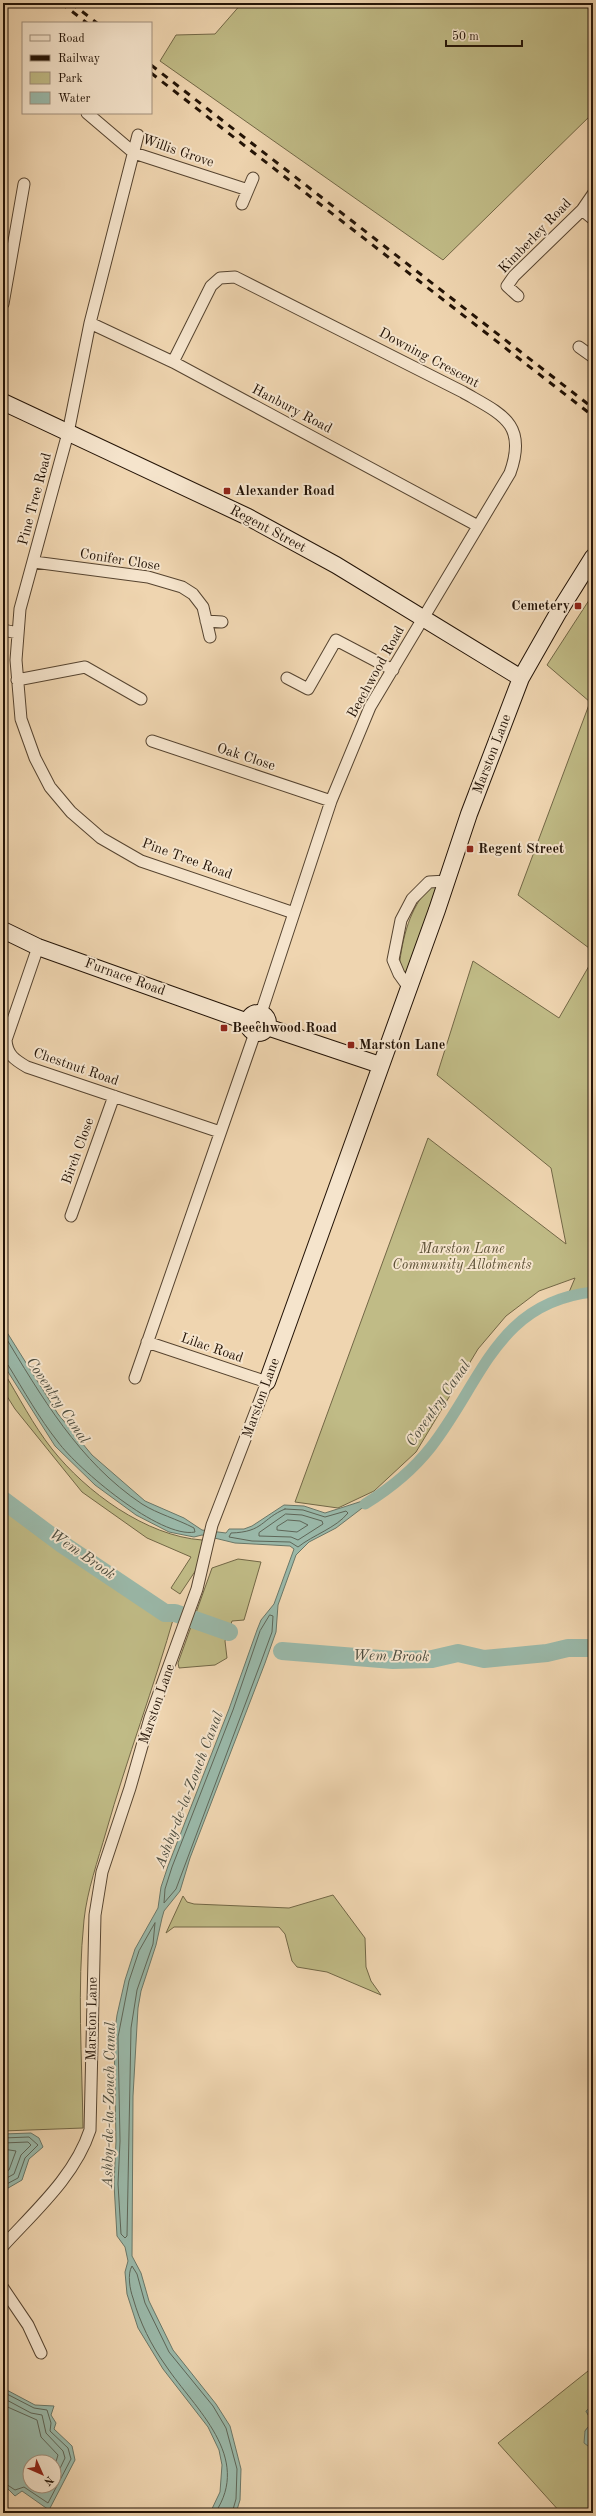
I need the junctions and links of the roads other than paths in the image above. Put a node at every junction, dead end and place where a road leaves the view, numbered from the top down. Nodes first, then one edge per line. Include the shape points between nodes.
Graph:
1 (88, 114) edge
2 (138, 135) dead end
3 (134, 153) junction
4 (253, 178) dead end
5 (24, 184) dead end
6 (248, 190) junction
7 (593, 194) edge
8 (242, 204) dead end
9 (582, 210) junction
10 (593, 219) edge
11 (518, 296) dead end
12 (3, 304) edge
13 (90, 323) junction
14 (579, 347) dead end
15 (592, 355) edge
16 (172, 362) junction
17 (3, 402) edge
18 (68, 433) junction
19 (478, 526) junction
20 (593, 557) edge
21 (34, 562) junction
22 (424, 617) junction
23 (206, 621) junction
24 (222, 622) dead end
25 (3, 630) edge
26 (18, 633) junction
27 (210, 637) dead end
28 (393, 670) junction
29 (287, 678) dead end
30 (521, 678) junction
31 (17, 680) junction
32 (141, 699) dead end
33 (152, 741) dead end
34 (332, 801) junction
35 (447, 881) junction
36 (294, 913) junction
37 (3, 930) edge
38 (38, 947) junction
39 (409, 988) junction
40 (258, 1024) junction
41 (380, 1065) junction
42 (114, 1096) junction
43 (220, 1132) junction
44 (71, 1216) dead end
45 (147, 1342) junction
46 (135, 1378) dead end
47 (267, 1382) junction
48 (3, 2246) edge
49 (3, 2288) edge
50 (41, 2353) dead end

1 - 3 street, Willis Grove
2 - 3 street
3 - 6 street, Willis Grove
3 - 13 street
4 - 6 street
5 - 12 street
6 - 8 street
7 - 9 street, Kimberley Road
9 - 10 street
9 - 11 street, Kimberley Road via 514,276 507,286
13 - 16 street, Hanbury Road
13 - 18 street
14 - 15 street
16 - 19 street, Hanbury Road
16 - 19 street, Downing Crescent via 211,286 220,278 235,277 464,392 498,413 513,428 517,453 510,473
17 - 18 street, Regent Street
18 - 21 street, Pine Tree Road
18 - 22 street, Regent Street via 248,517
19 - 22 street, Downing Crescent
20 - 30 street, Marston Lane
21 - 23 street, Conifer Close via 148,577 182,587 194,594 203,607
21 - 26 street, Pine Tree Road via 20,609
22 - 28 street, Beechwood Road
22 - 30 street, Regent Street
23 - 24 street
23 - 27 street, Conifer Close
25 - 26 street
26 - 31 street, Pine Tree Road
28 - 29 street via 336,640 308,689
28 - 34 street, Beechwood Road via 370,707
30 - 35 street, Marston Lane via 469,814
31 - 32 street via 85,667
31 - 36 street, Pine Tree Road via 21,720 35,758 50,787 86,826 141,861
33 - 34 street, Oak Close
34 - 36 street, Beechwood Road
35 - 39 street, Marston Lane
35 - 39 street via 429,882 412,899 401,920 393,960
36 - 40 street, Beechwood Road
37 - 38 street, Furnace Road
38 - 40 street, Furnace Road
38 - 42 street, Chestnut Road via 11,1021 6,1040 7,1050 15,1060 27,1067
39 - 41 street, Marston Lane
40 - 41 street, Furnace Road
40 - 43 street, Beechwood Road
41 - 47 street, Marston Lane
42 - 43 street, Chestnut Road
42 - 44 street, Birch Close
43 - 45 street, Beechwood Road
45 - 46 street, Beechwood Road
45 - 47 street, Lilac Road
47 - 48 street, Marston Lane via 212,1525 189,1610 150,1718 102,1872 95,1915 90,2130 85,2147 71,2169
49 - 50 street via 31,2331

